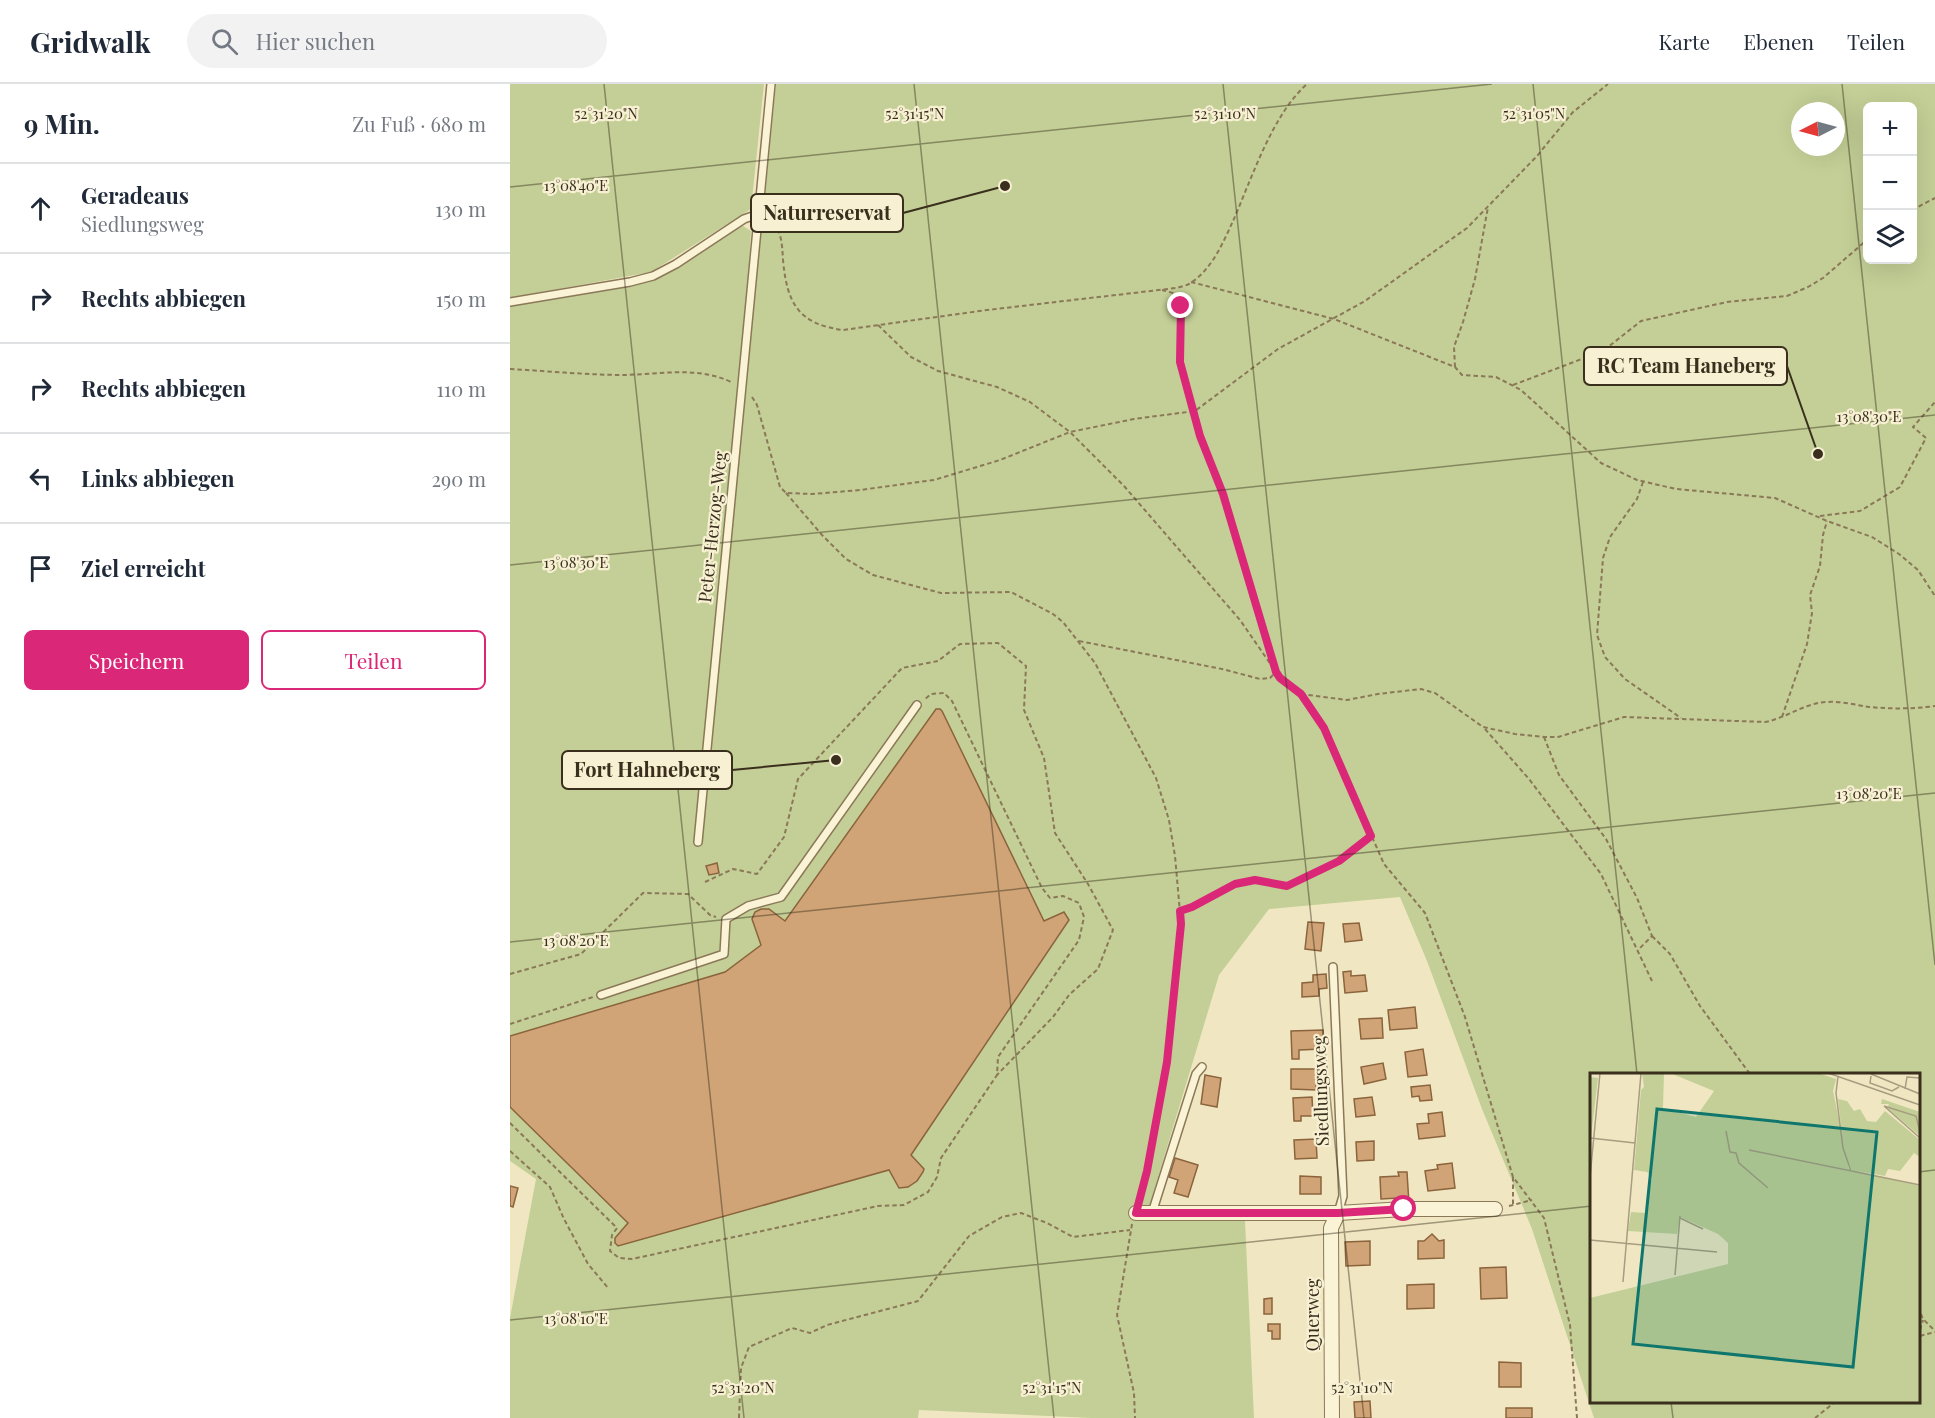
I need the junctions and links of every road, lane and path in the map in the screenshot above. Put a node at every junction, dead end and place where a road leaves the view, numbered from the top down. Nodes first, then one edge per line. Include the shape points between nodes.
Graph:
1 (771, 84) edge
2 (1307, 84) edge
3 (1608, 84) edge
4 (1935, 198) edge
5 (1488, 207) junction
6 (1917, 207) edge
7 (758, 214) junction
8 (1863, 243) edge
9 (1191, 282) junction
10 (1162, 290) junction
11 (510, 302) edge
12 (1334, 320) junction
13 (878, 325) junction
14 (1455, 367) junction
15 (510, 369) edge
16 (1512, 385) junction
17 (742, 387) junction
18 (1935, 402) edge
19 (1195, 411) junction
20 (1070, 432) junction
21 (1643, 481) junction
22 (786, 494) junction
23 (1818, 516) junction
24 (1827, 520) junction
25 (1935, 596) edge
26 (1078, 641) junction
27 (1276, 672) junction
28 (1301, 694) junction
29 (917, 705) joint
30 (1935, 706) edge
31 (1782, 717) junction
32 (1681, 718) junction
33 (1483, 727) junction
34 (1544, 737) junction
35 (1371, 836) junction
36 (698, 842) dead end
37 (705, 882) dead end
38 (1180, 911) junction
39 (726, 919) junction
40 (1652, 936) junction
41 (1638, 950) junction
42 (1333, 967) dead end
43 (510, 974) edge
44 (1652, 981) dead end
45 (601, 995) joint
46 (510, 1024) edge
47 (1202, 1067) dead end
48 (1749, 1073) edge
49 (997, 1075) junction
50 (510, 1123) edge
51 (510, 1151) edge
52 (1513, 1177) junction
53 (1532, 1200) junction
54 (1495, 1209) dead end
55 (1136, 1213) junction
56 (1152, 1213) junction
57 (1338, 1213) junction
58 (1130, 1230) junction
59 (609, 1289) dead end
60 (1920, 1312) edge
61 (1923, 1319) junction
62 (1935, 1331) edge
63 (1920, 1332) edge
64 (1920, 1337) edge
65 (1833, 1403) edge
66 (739, 1418) edge
67 (1135, 1418) edge
68 (1332, 1418) edge
69 (1577, 1418) edge
70 (1815, 1418) edge

1 - 7 lane, Peter-Herzog-Weg
2 - 9 path via 1274,128 1222,245 1206,270
3 - 5 path via 1573,112
4 - 6 path
5 - 12 path via 1458,234
5 - 14 path via 1475,279 1454,347
7 - 11 lane via 653,276
7 - 13 path via 769,217 777,226 782,237 789,296 805,317 823,327 843,330
7 - 17 lane, Peter-Herzog-Weg
8 - 16 path via 1823,278 1787,296 1727,302 1641,321 1603,351
9 - 10 path
9 - 12 path
10 - 13 path
10 - 19 path via 1180,298 1180,362
12 - 14 path
12 - 19 path via 1278,349
13 - 20 path via 911,357 938,371 997,387 1030,402
14 - 16 path via 1462,375 1496,377
15 - 17 path via 624,375 687,372 718,375
16 - 21 path via 1601,463
17 - 22 path via 757,405 780,487
17 - 36 lane, Peter-Herzog-Weg
18 - 23 path via 1913,427 1926,438 1900,487 1860,511
19 - 20 path
19 - 27 path
20 - 22 path via 934,480
20 - 27 path via 1124,486 1240,620
21 - 23 path via 1676,489 1775,498
21 - 32 path via 1637,499 1610,537 1603,558 1597,635 1605,657 1625,680
22 - 26 path via 846,559 873,575 941,593 1011,592 1053,614
23 - 24 path
24 - 25 path via 1892,548 1918,570
24 - 31 path via 1820,566 1810,595 1812,613 1807,644
26 - 27 path via 1260,679 1270,678
26 - 38 path via 1108,686 1156,778 1169,820
27 - 28 path
28 - 33 path via 1347,700 1421,689 1435,693
28 - 35 path via 1324,728
29 - 39 lane via 781,897 748,906
29 - 49 path via 931,694 944,693 952,700 1042,888 1050,898 1063,896 1079,903 1084,917 1079,940 998,1057
30 - 31 path via 1909,709 1828,702
31 - 32 path via 1764,722
32 - 34 path via 1624,717 1558,737
33 - 34 path
33 - 41 path via 1529,779 1601,874
34 - 40 path via 1559,776 1606,838
35 - 38 path via 1339,861 1287,886 1255,880 1235,884
35 - 52 path via 1384,864 1425,914 1465,1017
37 - 49 path via 733,869 757,874 784,837 798,779 902,668 938,661 960,644 998,643 1026,666 1024,710 1044,758 1055,833 1113,930 1098,969 1069,995
38 - 55 path via 1167,1062
39 - 43 path via 710,915 688,894 643,893 582,954
39 - 45 lane via 724,954
40 - 41 path
40 - 48 path via 1670,954 1700,1006
41 - 44 path
42 - 57 lane, Siedlungsweg via 1343,1196
45 - 46 path
47 - 56 lane via 1196,1074
49 - 50 path via 941,1158 937,1177 928,1192 904,1205 878,1206 632,1259 619,1258 610,1251 617,1228
51 - 59 path via 549,1187 588,1264
52 - 53 path
52 - 53 path via 1513,1206
53 - 69 path via 1544,1218 1570,1325
54 - 57 street
55 - 56 street
55 - 58 path
56 - 57 street
57 - 68 street, Querweg via 1331,1228
58 - 66 path via 1073,1237 1021,1213 1002,1217 969,1236 918,1301 826,1325 810,1333 792,1328 748,1347 741,1368
58 - 67 path via 1117,1315 1134,1393
60 - 61 path
61 - 62 path
61 - 63 path
62 - 64 path
65 - 70 path

